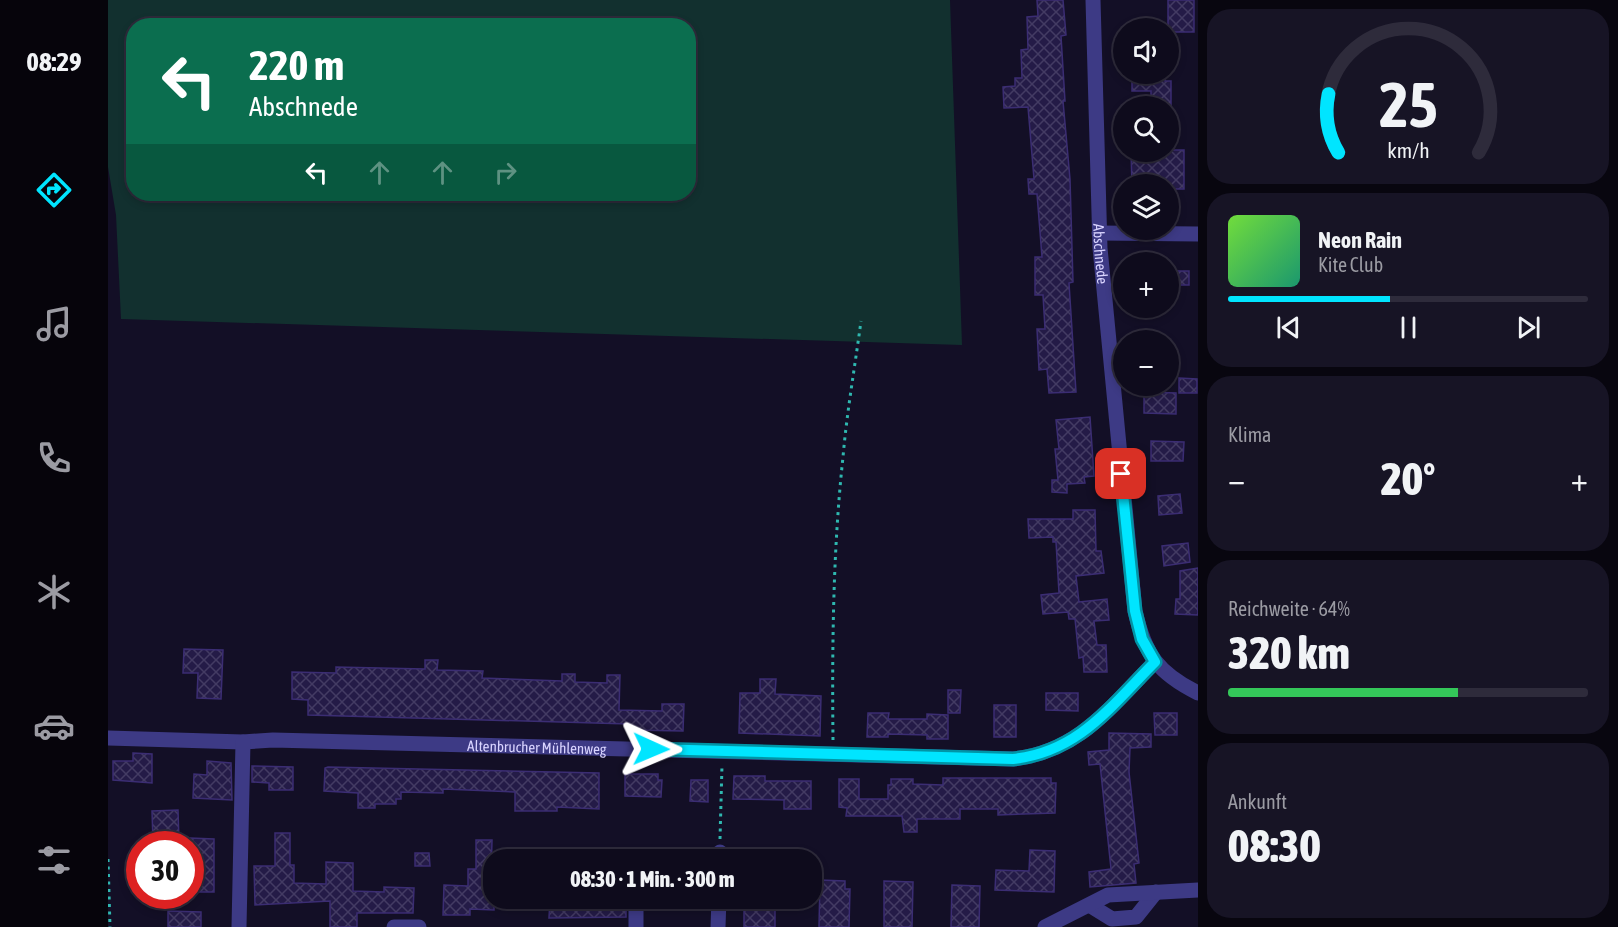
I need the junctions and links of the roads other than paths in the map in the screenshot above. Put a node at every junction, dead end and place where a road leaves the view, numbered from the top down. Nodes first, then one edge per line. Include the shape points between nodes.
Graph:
1 (1093, 0) edge
2 (1099, 233) junction
3 (1198, 234) edge
4 (1155, 662) junction
5 (1198, 693) edge
6 (108, 738) edge
7 (243, 742) junction
8 (1198, 890) edge
9 (1156, 892) junction
10 (1090, 906) junction
11 (636, 909) edge
12 (719, 909) edge
13 (239, 927) edge
14 (394, 927) edge
15 (419, 927) edge
16 (636, 927) edge
17 (718, 927) edge
18 (1045, 927) edge

1 - 2 street, Abschnede
2 - 3 street
2 - 4 street, Abschnede via 1135,611 1142,639
4 - 5 street, Abschnede via 1173,680
4 - 7 street, Altenbrucher Mühlenweg via 1076,738 1038,757
6 - 7 street, Altenbrucher Mühlenweg
7 - 13 street
8 - 9 street
9 - 10 street via 1108,895
9 - 10 street via 1136,917 1112,919
10 - 18 street
11 - 16 street
12 - 17 street
14 - 15 street

